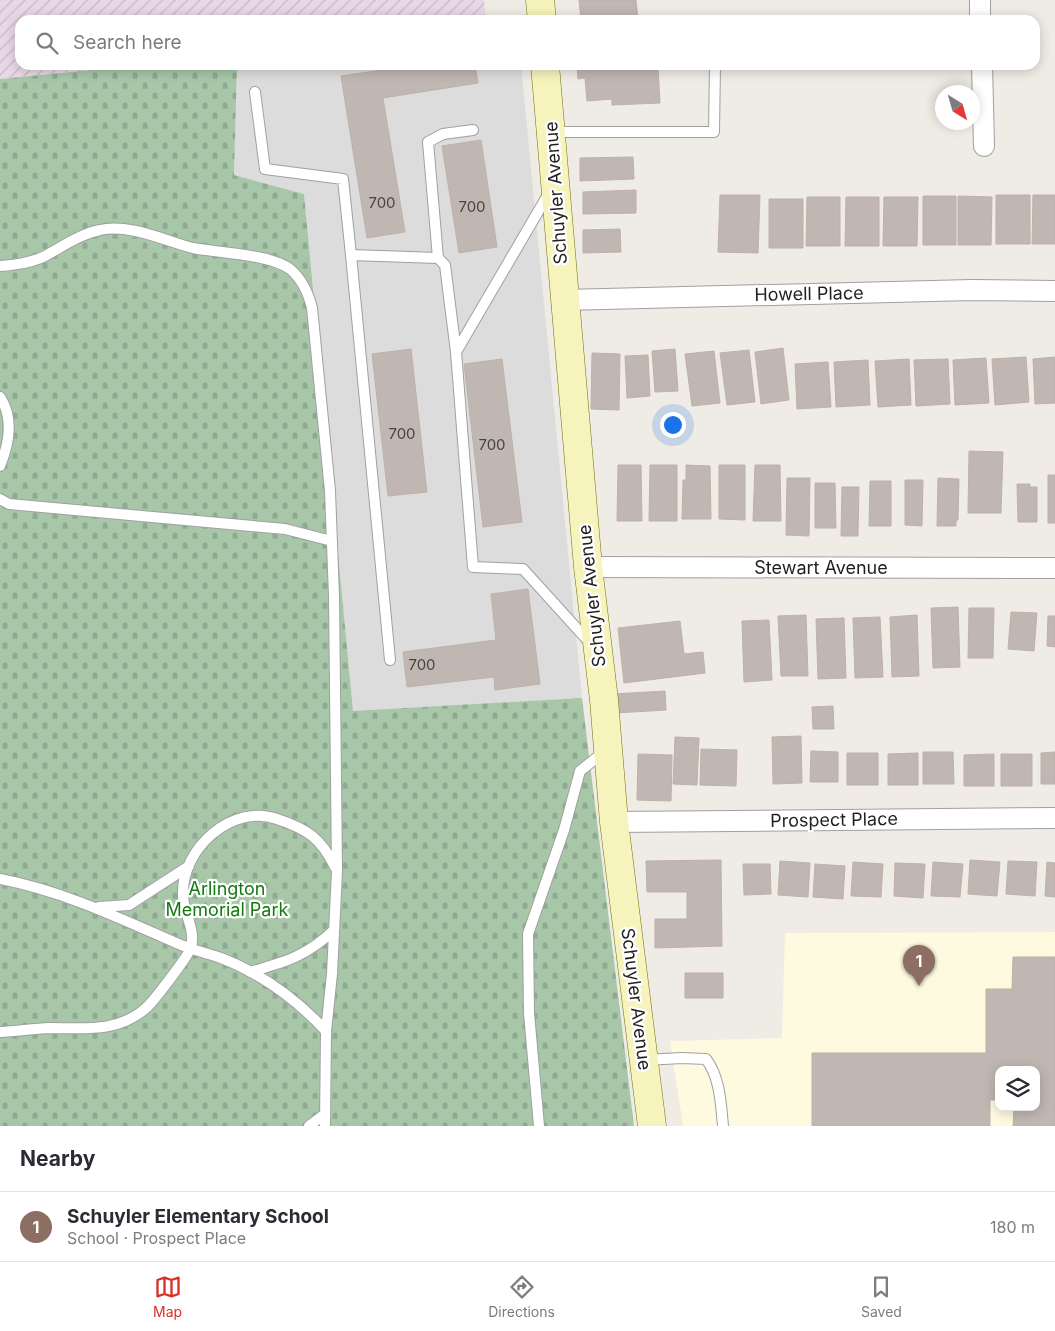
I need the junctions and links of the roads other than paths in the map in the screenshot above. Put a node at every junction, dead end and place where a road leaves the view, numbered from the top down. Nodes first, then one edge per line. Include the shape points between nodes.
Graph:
1 (540, 0) edge
2 (980, 0) edge
3 (542, 15) edge
4 (980, 15) edge
5 (546, 70) edge
6 (714, 70) edge
7 (982, 70) edge
8 (255, 92) dead end
9 (473, 130) dead end
10 (551, 132) junction
11 (984, 146) dead end
12 (555, 183) junction
13 (352, 255) junction
14 (438, 258) junction
15 (0, 266) edge
16 (1055, 291) edge
17 (564, 300) junction
18 (456, 352) junction
19 (0, 397) edge
20 (0, 466) edge
21 (0, 499) edge
22 (332, 541) junction
23 (588, 567) junction
24 (1055, 568) edge
25 (598, 652) junction
26 (390, 660) dead end
27 (608, 749) junction
28 (1055, 818) edge
29 (614, 822) junction
30 (189, 866) junction
31 (337, 870) junction
32 (0, 879) edge
33 (98, 908) junction
34 (334, 930) junction
35 (191, 948) junction
36 (250, 972) junction
37 (326, 1031) junction
38 (0, 1032) edge
39 (644, 1060) junction
40 (324, 1114) junction
41 (310, 1126) edge
42 (325, 1126) edge
43 (539, 1126) edge
44 (652, 1126) edge
45 (724, 1126) edge

1 - 3 main road
2 - 4 street
5 - 10 main road, Schuyler Avenue
6 - 10 lane via 714,132
7 - 11 street
8 - 13 lane via 265,169 343,179
9 - 14 lane via 443,134 428,142
10 - 12 main road, Schuyler Avenue
12 - 17 main road, Schuyler Avenue
12 - 18 lane
13 - 14 lane
13 - 26 lane
14 - 18 lane via 445,264
15 - 22 lane via 43,257 100,229 135,231 193,248 276,262 289,269 302,282 312,308
16 - 17 street, Howell Place via 972,290
17 - 23 main road, Schuyler Avenue
18 - 25 lane via 473,567 523,569
19 - 20 lane via 9,420 8,442
21 - 22 lane via 9,504 285,529
22 - 31 lane
23 - 24 street, Stewart Avenue
23 - 25 main road, Schuyler Avenue
25 - 27 main road, Schuyler Avenue
27 - 29 main road, Schuyler Avenue
27 - 43 lane via 580,771 564,830 528,934 529,1013
28 - 29 street, Prospect Place
29 - 39 main road, Schuyler Avenue
30 - 31 lane via 210,835 235,819 264,814 301,827 326,848
30 - 33 lane via 129,905
30 - 35 lane via 183,895 191,928
31 - 34 lane
32 - 33 lane via 31,885
33 - 35 lane
34 - 36 lane via 316,947 293,960
34 - 37 lane
35 - 36 lane
35 - 38 lane via 147,1007 126,1022 103,1028
36 - 37 lane via 266,979 302,1005
37 - 40 lane
39 - 44 main road, Schuyler Avenue
39 - 45 lane via 706,1059 713,1068
40 - 41 lane
40 - 42 lane

